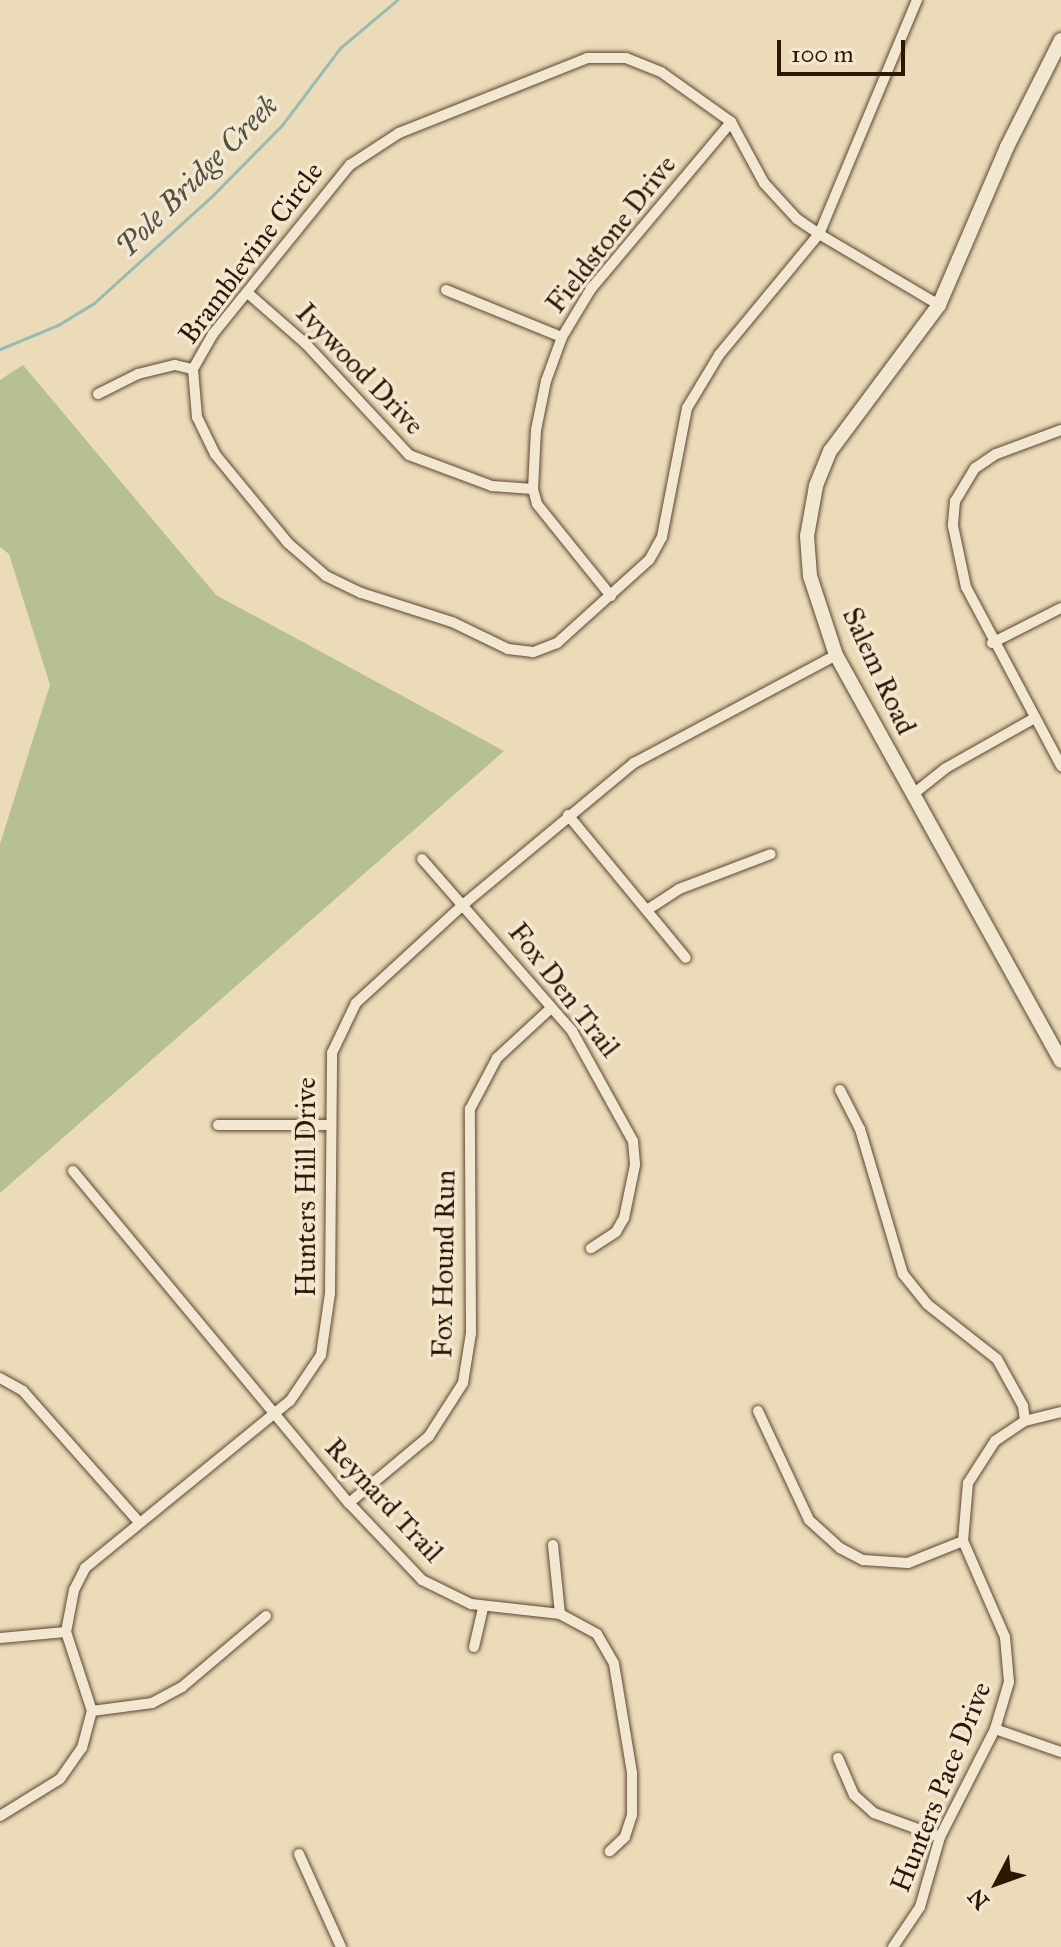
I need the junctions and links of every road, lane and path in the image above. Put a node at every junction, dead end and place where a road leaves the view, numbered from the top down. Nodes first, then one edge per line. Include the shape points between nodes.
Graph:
1 (917, 0) edge
2 (1061, 40) edge
3 (731, 122) junction
4 (819, 234) junction
5 (446, 290) dead end
6 (250, 295) junction
7 (939, 305) junction
8 (562, 337) junction
9 (193, 369) junction
10 (98, 394) dead end
11 (1061, 430) edge
12 (533, 489) junction
13 (611, 596) junction
14 (1061, 608) edge
15 (992, 643) junction
16 (836, 655) junction
17 (1033, 719) junction
18 (1061, 766) edge
19 (912, 795) junction
20 (568, 815) junction
21 (771, 854) dead end
22 (422, 859) dead end
23 (464, 904) junction
24 (647, 910) junction
25 (686, 958) dead end
26 (551, 1008) junction
27 (1061, 1061) edge
28 (840, 1090) dead end
29 (218, 1125) dead end
30 (328, 1125) junction
31 (73, 1171) dead end
32 (591, 1248) dead end
33 (0, 1378) edge
34 (758, 1411) dead end
35 (1061, 1412) edge
36 (274, 1414) junction
37 (1025, 1421) junction
38 (349, 1503) junction
39 (137, 1520) junction
40 (963, 1541) junction
41 (553, 1545) dead end
42 (483, 1608) junction
43 (560, 1614) junction
44 (266, 1616) dead end
45 (66, 1632) junction
46 (0, 1638) edge
47 (474, 1647) dead end
48 (92, 1711) junction
49 (995, 1729) junction
50 (1061, 1752) edge
51 (838, 1758) dead end
52 (0, 1816) edge
53 (940, 1837) junction
54 (610, 1851) dead end
55 (299, 1854) dead end
56 (341, 1947) edge
57 (893, 1947) edge

1 - 4 street, Bramblevine Circle
2 - 7 street, Salem Road via 1007,147
3 - 4 street, Bramblevine Circle via 779,203
3 - 6 street, Bramblevine Circle via 650,66 613,57 575,61 399,133 359,156 332,183
3 - 8 street, Fieldstone Drive via 591,289
4 - 7 street, Bramblevine Circle
4 - 13 street, Bramblevine Circle via 698,383 678,440 662,537 649,560
5 - 8 street
6 - 9 street, Bramblevine Circle via 213,334
6 - 12 street, Ivywood Drive via 306,344 409,455 492,486
7 - 16 street, Salem Road via 843,429 816,486 808,562
8 - 12 street, Fieldstone Drive via 536,430
9 - 10 street via 175,365 151,371
9 - 13 street, Bramblevine Circle via 197,417 206,440 296,552 337,582 520,651 557,643
11 - 15 street via 985,460 966,478 955,501 953,526 966,587
12 - 13 street, Fieldstone Drive via 554,531
14 - 15 street
15 - 17 street
16 - 19 street, Salem Road
16 - 20 street, Hunters Hill Drive via 634,763
17 - 18 street
17 - 19 street via 946,768
19 - 27 street, Salem Road
20 - 23 street, Hunters Hill Drive
20 - 24 street
21 - 24 street via 679,889
22 - 23 street, Fox Den Trail
23 - 26 street, Fox Den Trail
23 - 30 street, Hunters Hill Drive via 373,983 349,1013 332,1053
24 - 25 street
26 - 32 street, Fox Den Trail via 595,1066 633,1141 635,1165 624,1218 616,1232
26 - 38 street, Fox Hound Run via 497,1058 470,1109 471,1333 458,1395 429,1436
28 - 37 street via 860,1129 903,1274 927,1304 997,1359 1023,1406
29 - 30 street
30 - 36 street, Hunters Hill Drive via 333,1168 326,1336 311,1376
31 - 36 street, Reynard Trail
33 - 39 street via 23,1391
34 - 40 street via 809,1520 840,1548 863,1560 908,1563
35 - 37 street, Hunters Pace Drive
36 - 38 street, Reynard Trail
36 - 39 street, Hunters Hill Drive via 209,1470
37 - 40 street, Hunters Pace Drive via 995,1441 968,1483
38 - 42 street, Reynard Trail via 422,1580
39 - 45 street, Hunters Hill Drive via 85,1568 74,1590
40 - 49 street, Hunters Pace Drive via 1011,1656
41 - 43 street
42 - 43 street, Reynard Trail
42 - 47 street
43 - 54 street, Reynard Trail via 597,1634 614,1664 632,1773 632,1815 625,1837
44 - 48 street via 182,1687 152,1703
45 - 46 street
45 - 48 street, Hunters Hill Drive
48 - 52 street via 82,1748 69,1770
49 - 50 street
49 - 53 street, Hunters Pace Drive
51 - 53 street via 854,1795 874,1813
53 - 57 street, Hunters Pace Drive via 920,1907
55 - 56 street

